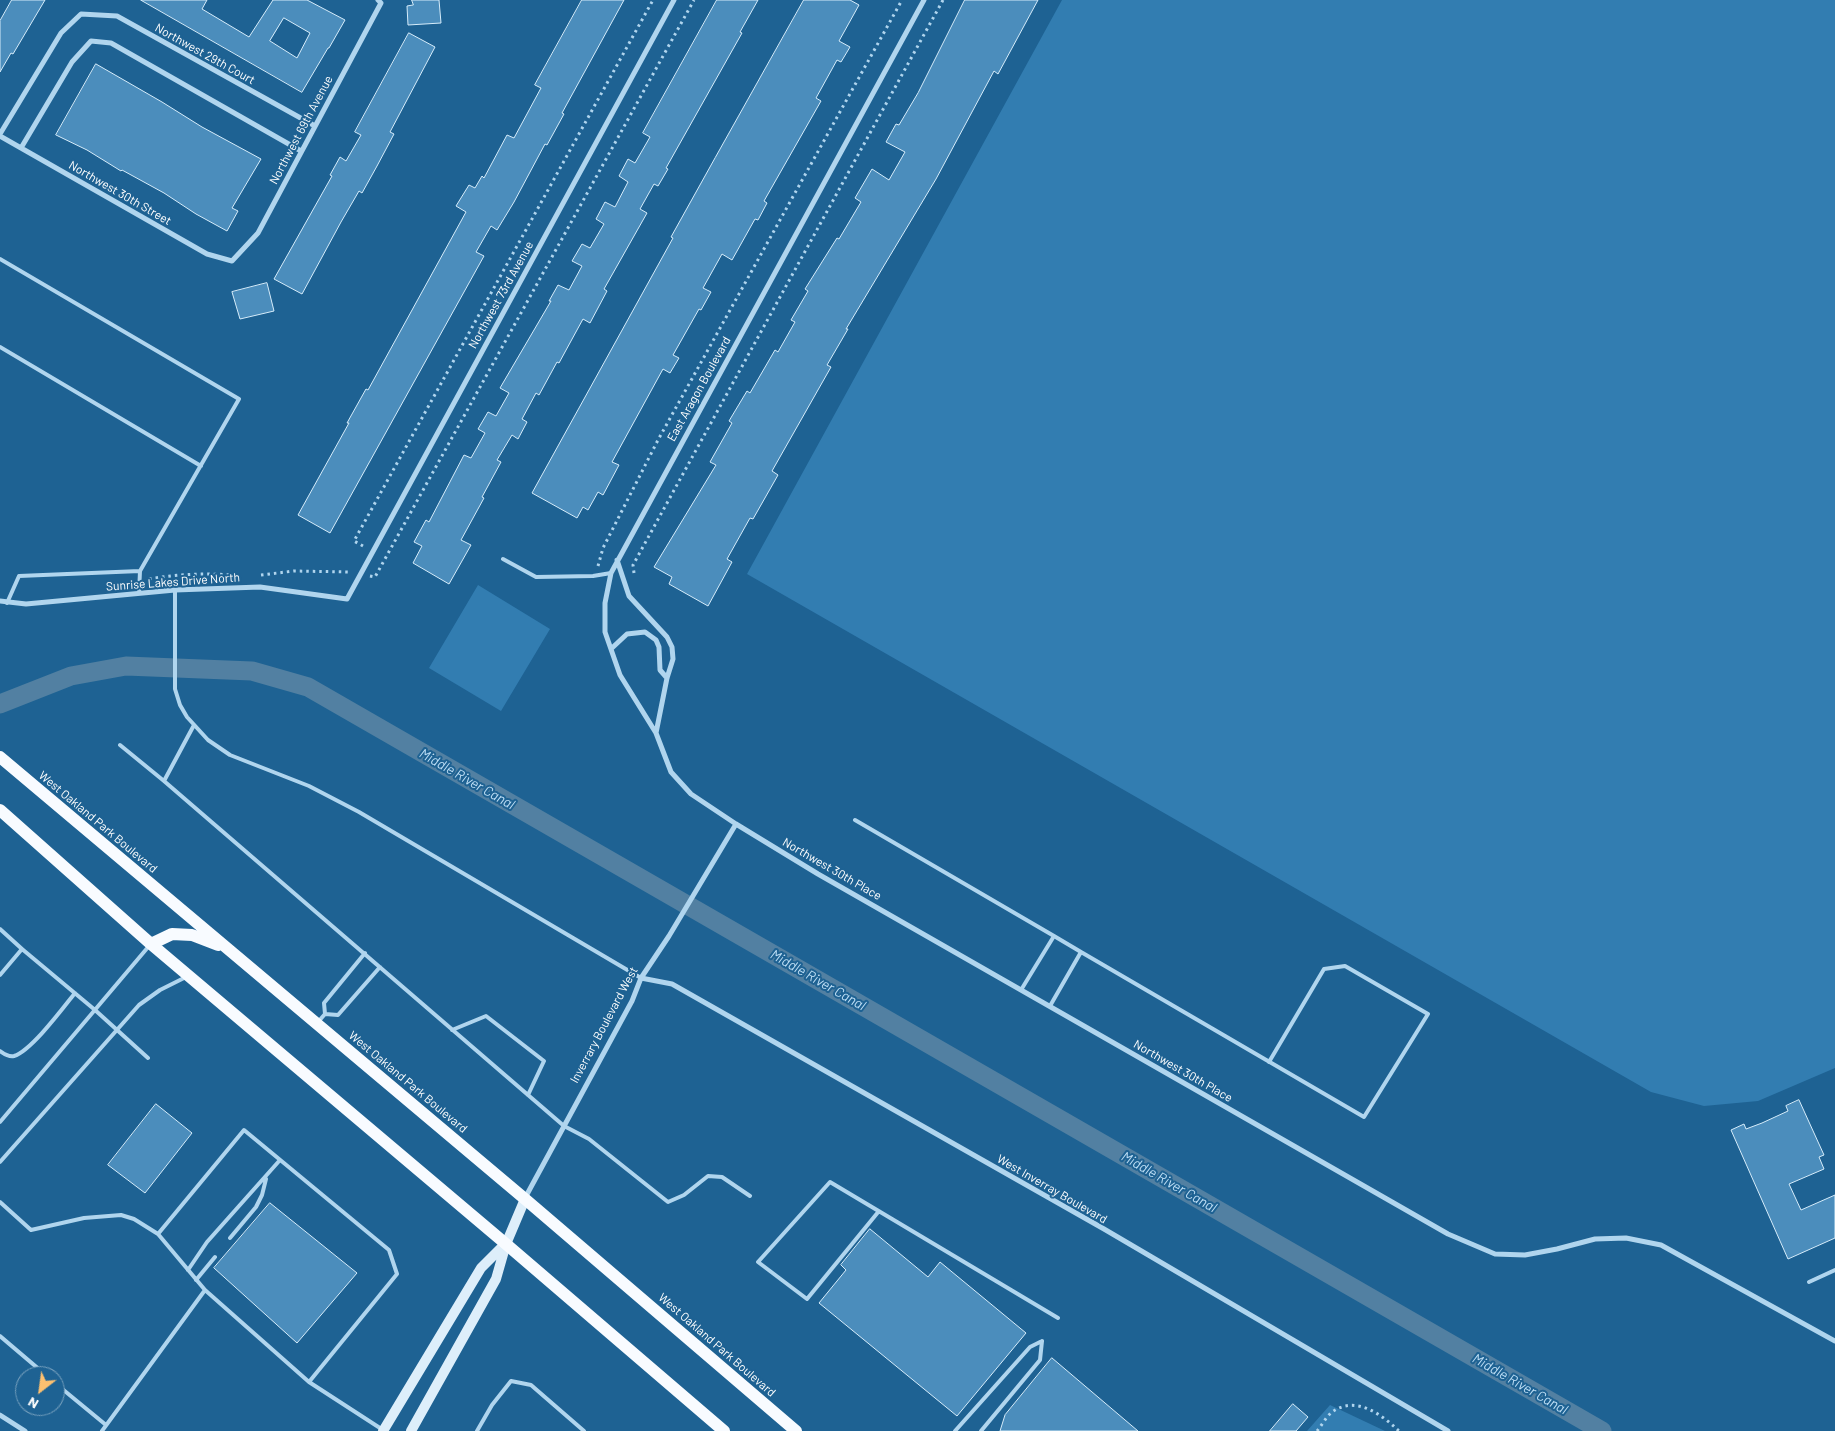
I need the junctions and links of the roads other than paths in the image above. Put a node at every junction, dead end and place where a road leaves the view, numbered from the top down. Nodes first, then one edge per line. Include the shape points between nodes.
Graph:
1 (674, 0) edge
2 (924, 0) edge
3 (379, 2) edge
4 (315, 126) junction
5 (0, 135) edge
6 (21, 148) junction
7 (301, 151) junction
8 (0, 259) edge
9 (232, 261) joint
10 (0, 347) edge
11 (201, 466) junction
12 (503, 559) dead end
13 (617, 560) junction
14 (140, 571) junction
15 (611, 573) junction
16 (175, 590) junction
17 (138, 593) junction
18 (347, 599) joint
19 (0, 601) edge
20 (7, 603) junction
21 (612, 648) junction
22 (667, 678) junction
23 (194, 725) junction
24 (656, 733) junction
25 (120, 745) dead end
26 (3, 760) edge
27 (164, 780) junction
28 (692, 794) joint
29 (0, 810) edge
30 (855, 820) dead end
31 (736, 824) junction
32 (0, 929) edge
33 (1054, 936) junction
34 (151, 944) junction
35 (228, 948) junction
36 (22, 949) junction
37 (1081, 952) junction
38 (365, 953) junction
39 (380, 966) junction
40 (0, 974) edge
41 (188, 976) junction
42 (641, 978) junction
43 (1021, 990) junction
44 (75, 994) junction
45 (1050, 1006) junction
46 (95, 1010) junction
47 (321, 1018) junction
48 (118, 1030) junction
49 (452, 1030) junction
50 (0, 1050) edge
51 (148, 1058) dead end
52 (1269, 1062) junction
53 (528, 1095) junction
54 (0, 1122) edge
55 (564, 1126) junction
56 (280, 1160) junction
57 (0, 1162) edge
58 (266, 1176) junction
59 (750, 1196) dead end
60 (524, 1198) junction
61 (0, 1202) edge
62 (879, 1211) junction
63 (158, 1234) junction
64 (230, 1238) dead end
65 (506, 1244) junction
66 (214, 1257) dead end
67 (188, 1270) junction
68 (1835, 1270) edge
69 (196, 1280) junction
70 (1809, 1282) dead end
71 (205, 1290) junction
72 (1058, 1318) dead end
73 (0, 1336) edge
74 (1835, 1341) edge
75 (35, 1366) edge
76 (309, 1382) junction
77 (65, 1391) edge
78 (0, 1414) edge
79 (106, 1426) junction
80 (25, 1431) edge
81 (102, 1431) edge
82 (383, 1431) edge
83 (411, 1431) edge
84 (477, 1431) edge
85 (584, 1431) edge
86 (724, 1431) edge
87 (796, 1431) edge
88 (955, 1431) edge
89 (982, 1431) edge
90 (1448, 1431) edge

1 - 18 street, Northwest 73rd Avenue
2 - 13 street, East Aragon Boulevard
3 - 4 street, Northwest 69th Avenue
4 - 5 street, Northwest 29th Court via 116,16 81,14 61,33
4 - 7 street, Northwest 69th Avenue
5 - 6 street, Northwest 30th Street
6 - 7 street via 66,70 91,41 111,43
6 - 9 street, Northwest 30th Street via 207,254
7 - 9 street, Northwest 69th Avenue via 258,233
8 - 11 lane via 239,398
10 - 11 lane
11 - 14 lane
12 - 15 lane via 536,577
13 - 15 street, East Aragon Boulevard
13 - 22 street via 629,596 667,637 672,647 673,659
14 - 17 lane
14 - 20 lane via 19,576
15 - 21 street, East Aragon Boulevard via 605,603 605,632
16 - 17 street, Sunrise Lakes Drive North
16 - 18 street, Sunrise Lakes Drive North via 260,587
16 - 23 lane via 175,690 180,705
17 - 20 street, Sunrise Lakes Drive North
19 - 20 street, Sunrise Lakes Drive North
21 - 22 street via 627,634 644,632 656,640 660,670
21 - 24 street, East Aragon Boulevard via 620,675
22 - 24 street
23 - 27 lane
23 - 42 lane via 208,740 230,755 309,786 350,808
24 - 28 street, East Aragon Boulevard via 671,772
25 - 27 lane
26 - 35 main road, West Oakland Park Boulevard
27 - 38 lane
28 - 31 street, Northwest 30th Place
29 - 34 main road
30 - 33 lane
31 - 42 street, Inverrary Boulevard West
31 - 43 street, Northwest 30th Place
32 - 36 lane
33 - 37 lane
33 - 43 lane
34 - 35 main road via 172,934 192,936
34 - 41 main road
34 - 46 lane
35 - 47 main road, West Oakland Park Boulevard
36 - 40 lane
36 - 44 lane
37 - 45 lane
37 - 52 lane
38 - 39 lane
38 - 47 lane via 324,1003
39 - 47 lane via 338,1015
39 - 49 lane
41 - 48 lane via 139,1005
41 - 65 main road
42 - 55 street, Inverrary Boulevard West via 632,1001
42 - 90 street, West Inverray Boulevard via 672,984 1104,1229
43 - 45 street, Northwest 30th Place
44 - 46 lane
44 - 50 lane via 28,1048 15,1056 8,1056
45 - 74 street, Northwest 30th Place via 1448,1234 1495,1254 1525,1255 1595,1239 1626,1238 1661,1245
46 - 48 lane
46 - 54 lane
47 - 60 main road, West Oakland Park Boulevard
48 - 51 lane
48 - 57 lane
49 - 53 lane
49 - 53 lane via 486,1016 544,1061
52 - 52 lane via 1364,1118 1428,1014 1345,966 1324,969
53 - 55 lane
55 - 59 lane via 590,1139 668,1202 684,1195 708,1176 722,1177
55 - 60 street, Inverrary Boulevard West
56 - 58 lane
56 - 63 lane via 244,1130
56 - 76 lane via 389,1250 397,1274
58 - 64 lane via 256,1206
58 - 67 lane via 207,1242
60 - 65 street, Inverrary Boulevard West
60 - 87 main road, West Oakland Park Boulevard
61 - 63 lane via 32,1230 84,1218 121,1215
62 - 62 lane via 830,1182 758,1262 807,1299
62 - 72 lane
63 - 67 lane
65 - 82 street, Inverrary Boulevard West via 481,1268
65 - 83 street, Inverrary Boulevard West via 496,1280
65 - 86 main road
66 - 69 lane
67 - 69 lane
68 - 70 lane
69 - 71 lane
71 - 76 lane
71 - 79 lane
73 - 75 lane
76 - 82 lane
77 - 79 lane
78 - 80 street
79 - 81 lane
84 - 85 lane via 511,1382 531,1385
88 - 89 lane via 1030,1347 1042,1341 1040,1360

